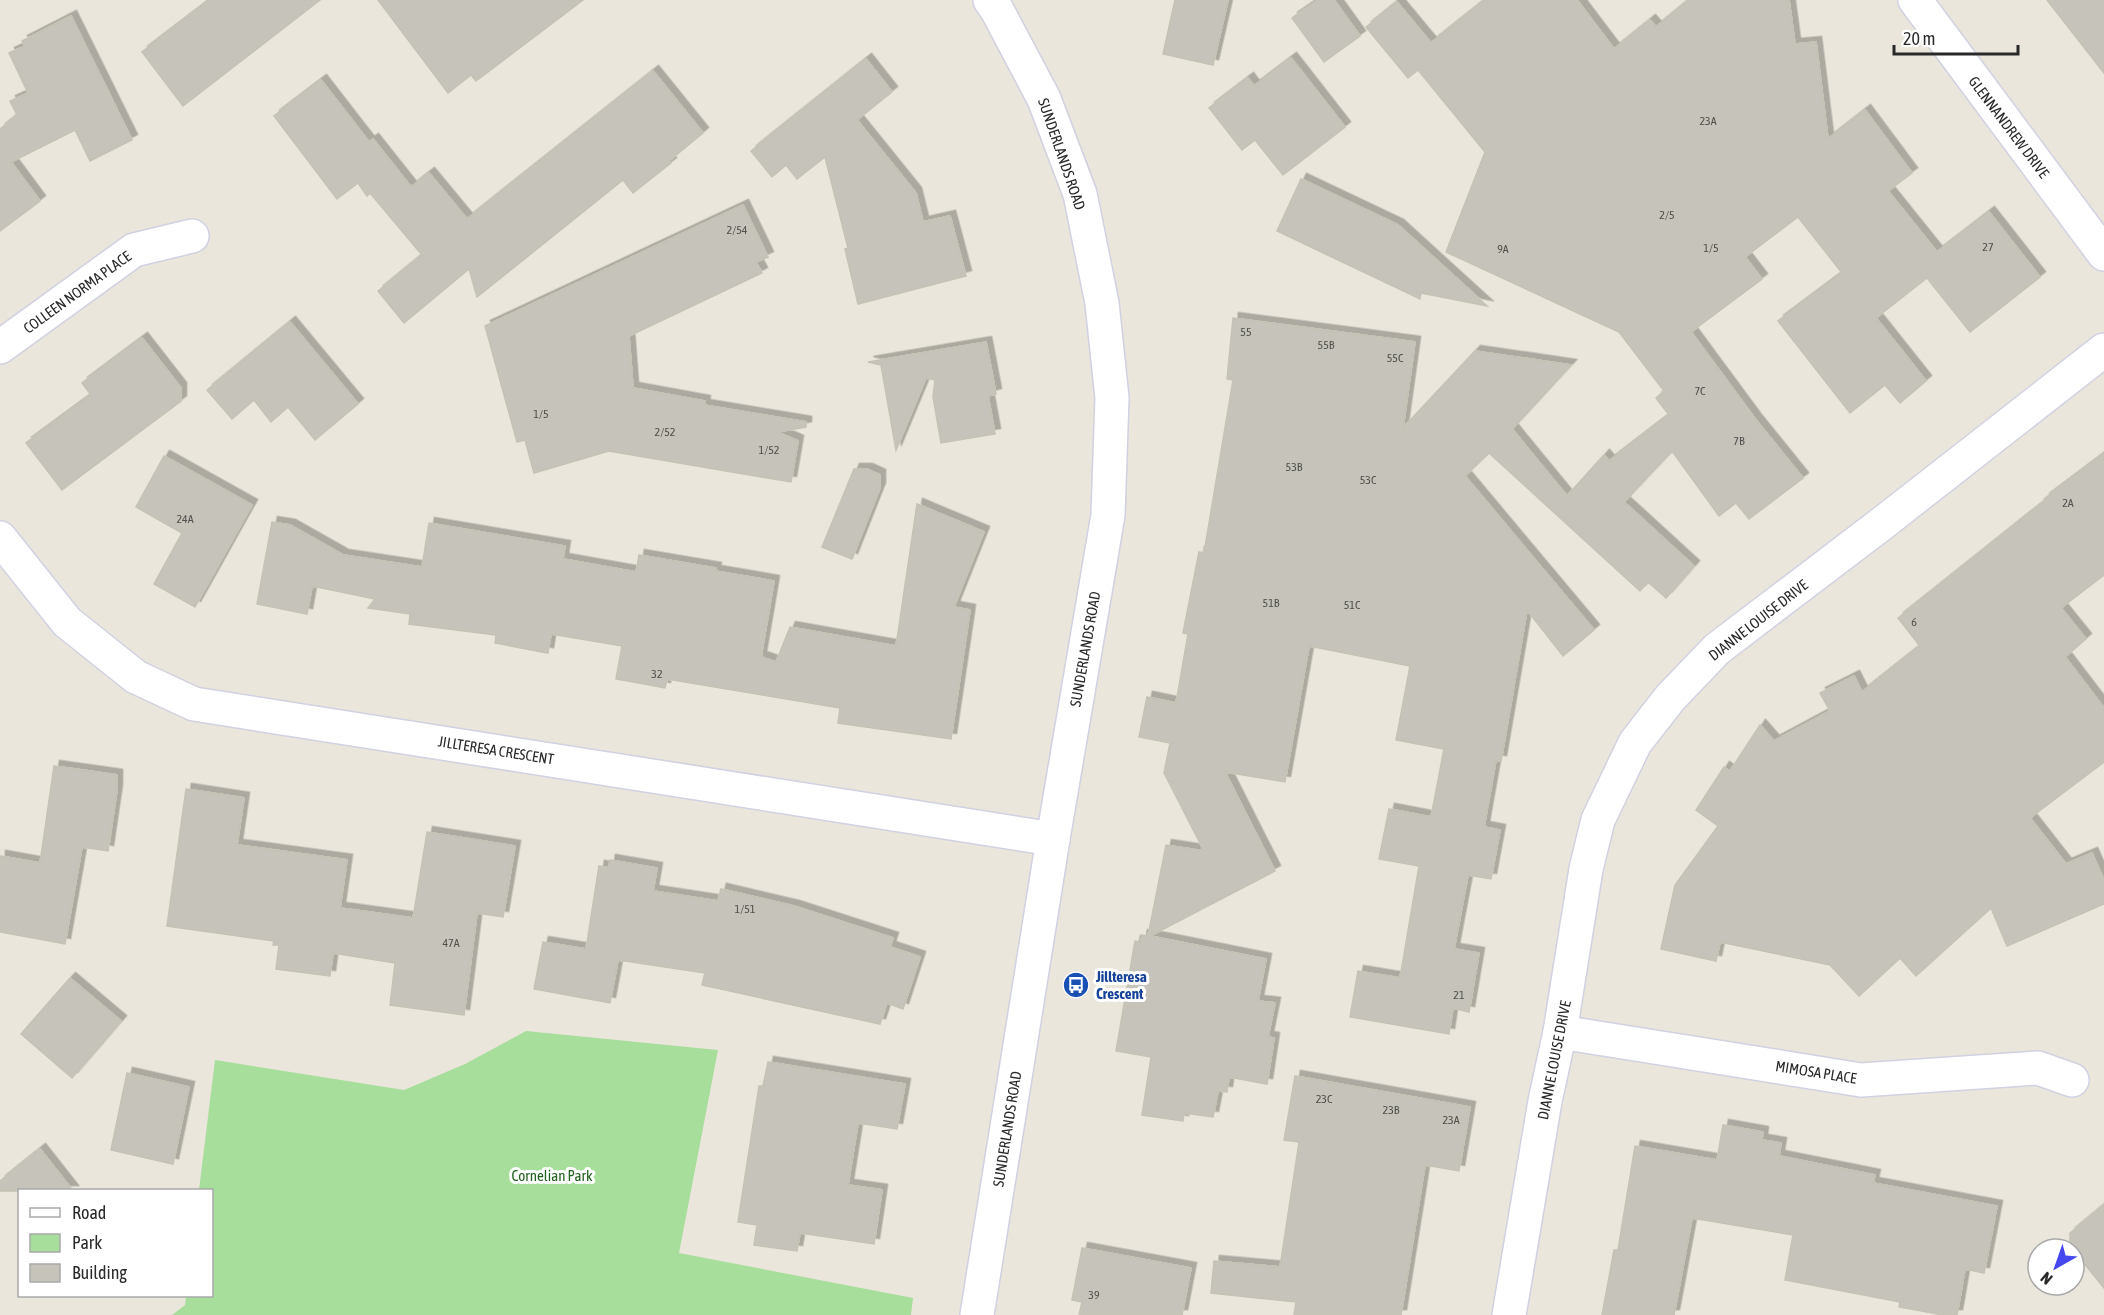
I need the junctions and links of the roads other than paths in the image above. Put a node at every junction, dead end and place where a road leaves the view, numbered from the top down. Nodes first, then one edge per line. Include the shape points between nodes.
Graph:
1 (990, 0) edge
2 (1915, 0) edge
3 (192, 236) dead end
4 (2104, 254) edge
5 (0, 347) edge
6 (2104, 350) edge
7 (0, 538) edge
8 (1053, 839) junction
9 (1560, 1032) junction
10 (2072, 1080) dead end
11 (977, 1315) edge
12 (1509, 1315) edge

1 - 8 street, SUNDERLANDS ROAD via 1044,99 1080,194 1102,303 1112,398 1108,515
2 - 4 street, GLENNANDREW DRIVE
3 - 5 street, COLLEEN NORMA PLACE via 134,250
6 - 9 street, DIANNE LOUISE DRIVE via 1717,650 1649,723 1598,820 1586,868
7 - 8 street, JILLTERESA CRESCENT via 67,622 136,677 194,704
8 - 11 street, SUNDERLANDS ROAD
9 - 10 street, MIMOSA PLACE via 1861,1080 2038,1068
9 - 12 street, DIANNE LOUISE DRIVE

